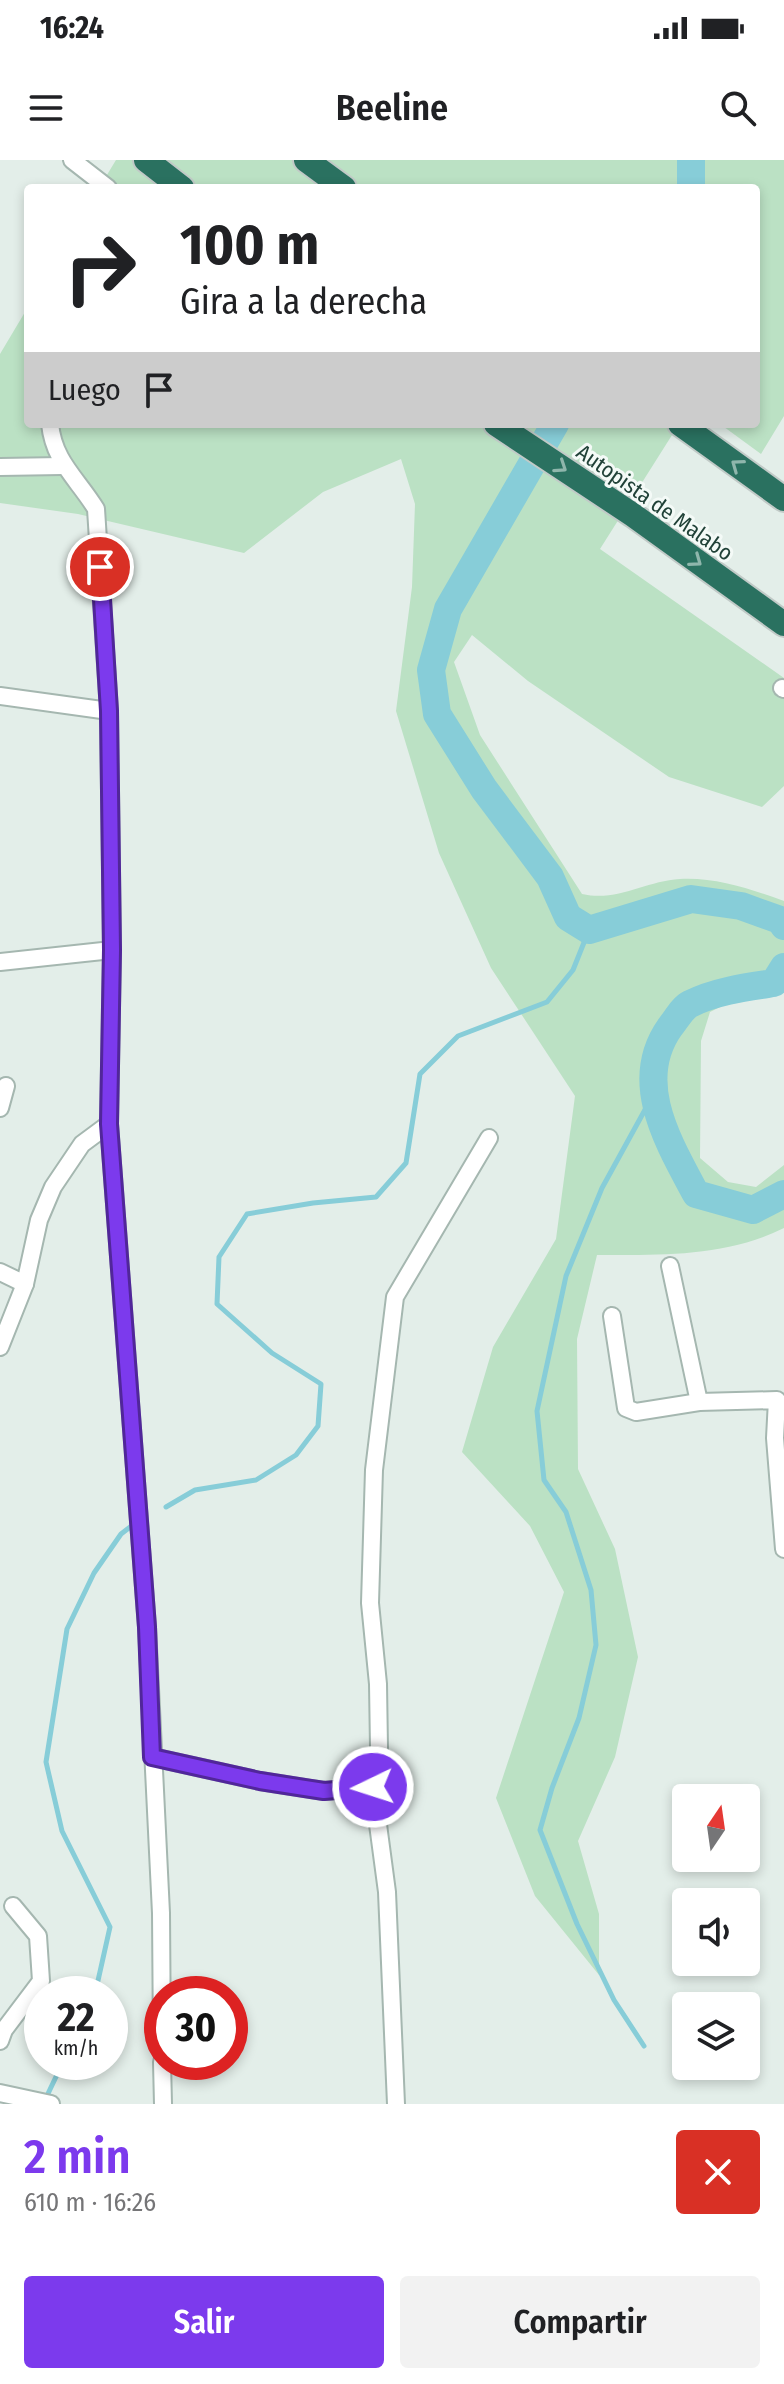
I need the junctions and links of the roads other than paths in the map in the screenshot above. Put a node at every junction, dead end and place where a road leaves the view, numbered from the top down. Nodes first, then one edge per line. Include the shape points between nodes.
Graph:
1 (72, 160) edge
2 (146, 160) edge
3 (306, 160) edge
4 (103, 184) edge
5 (177, 184) edge
6 (339, 184) edge
7 (51, 428) edge
8 (502, 428) edge
9 (685, 428) edge
10 (62, 466) junction
11 (0, 467) edge
12 (784, 499) edge
13 (784, 624) edge
14 (0, 696) edge
15 (109, 711) junction
16 (112, 950) junction
17 (0, 962) edge
18 (6, 1086) dead end
19 (0, 1108) edge
20 (109, 1124) junction
21 (489, 1138) dead end
22 (670, 1266) dead end
23 (0, 1272) edge
24 (25, 1284) junction
25 (612, 1316) dead end
26 (0, 1347) edge
27 (781, 1400) edge
28 (699, 1402) junction
29 (784, 1549) edge
30 (152, 1757) junction
31 (373, 1787) junction
32 (13, 1906) dead end
33 (161, 1976) edge
34 (0, 2041) edge
35 (162, 2080) edge
36 (6, 2095) edge
37 (51, 2104) edge
38 (163, 2104) edge
39 (396, 2104) edge

1 - 4 street
2 - 5 highway
3 - 6 highway
7 - 10 street
8 -> 13 highway, Autopista de Malabo
12 -> 9 highway
10 - 11 street
10 - 15 street via 96,509
14 - 15 street
15 - 16 street
16 - 17 street
16 - 20 street
18 - 19 street
20 - 24 street via 82,1144 53,1187 39,1220
20 - 30 street
21 - 31 street via 419,1252 395,1297 391,1319 372,1513 370,1603 379,1732
22 - 28 street
23 - 24 street
24 - 26 street
25 - 28 street via 626,1408 636,1412
27 - 28 street
27 - 29 street via 775,1438
30 - 31 street via 324,1791
30 - 33 street
31 - 39 street via 387,1892
32 - 34 street via 38,1936 41,1981
35 - 38 street
36 - 37 street

